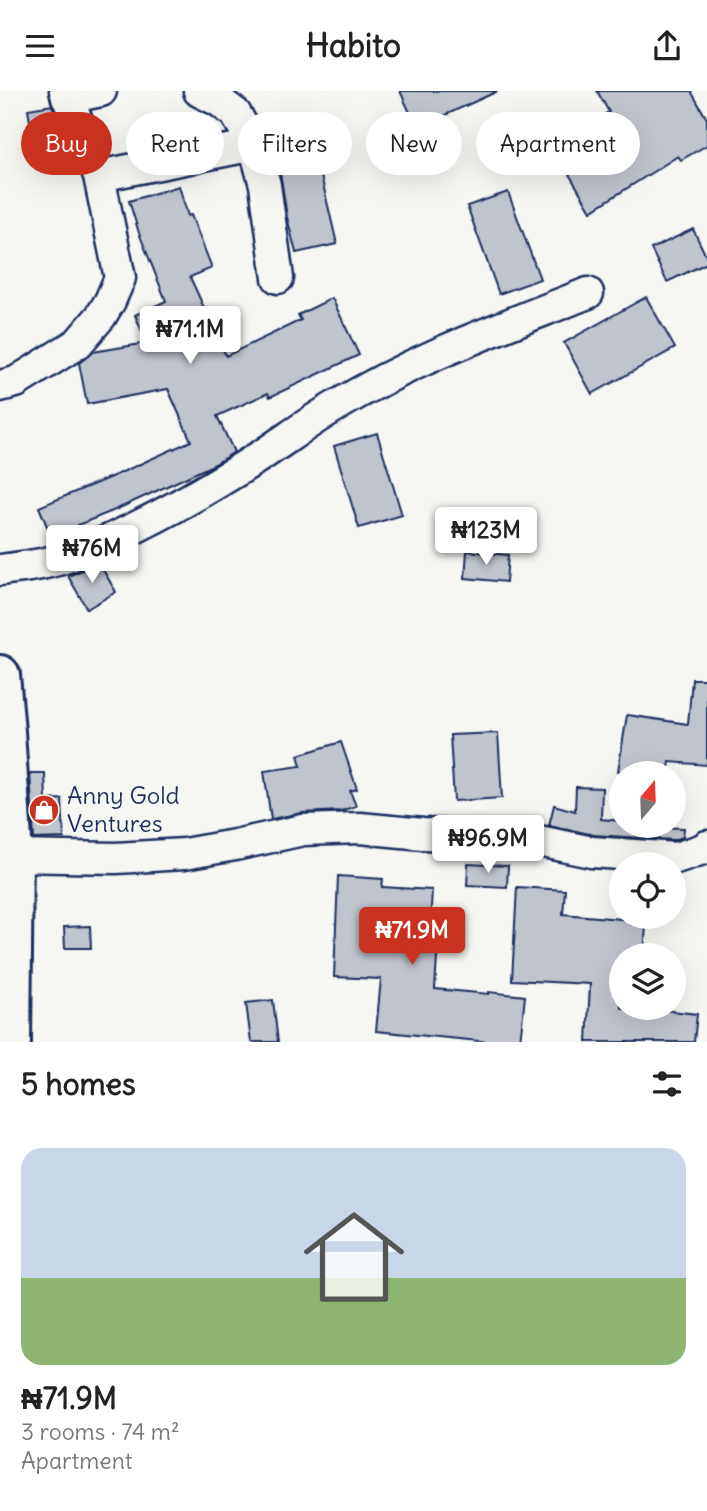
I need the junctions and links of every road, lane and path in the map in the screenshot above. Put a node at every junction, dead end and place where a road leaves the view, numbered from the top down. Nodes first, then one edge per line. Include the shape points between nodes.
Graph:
1 (101, 91) edge
2 (199, 91) edge
3 (66, 95) edge
4 (238, 118) edge
5 (238, 148) edge
6 (262, 175) edge
7 (99, 177) junction
8 (278, 278) dead end
9 (589, 293) dead end
10 (0, 386) edge
11 (0, 570) edge
12 (0, 675) edge
13 (707, 846) edge
14 (13, 856) junction
15 (11, 1042) edge

1 - 3 street
2 - 4 street
3 - 7 street
5 - 7 street
6 - 8 street
7 - 10 street via 120,278 110,301 78,343 16,382
9 - 11 street via 421,361 337,405 193,497 119,535 71,556
12 - 14 main road
13 - 14 street via 676,858 592,852 524,838 360,828 303,830 184,854
14 - 15 main road

